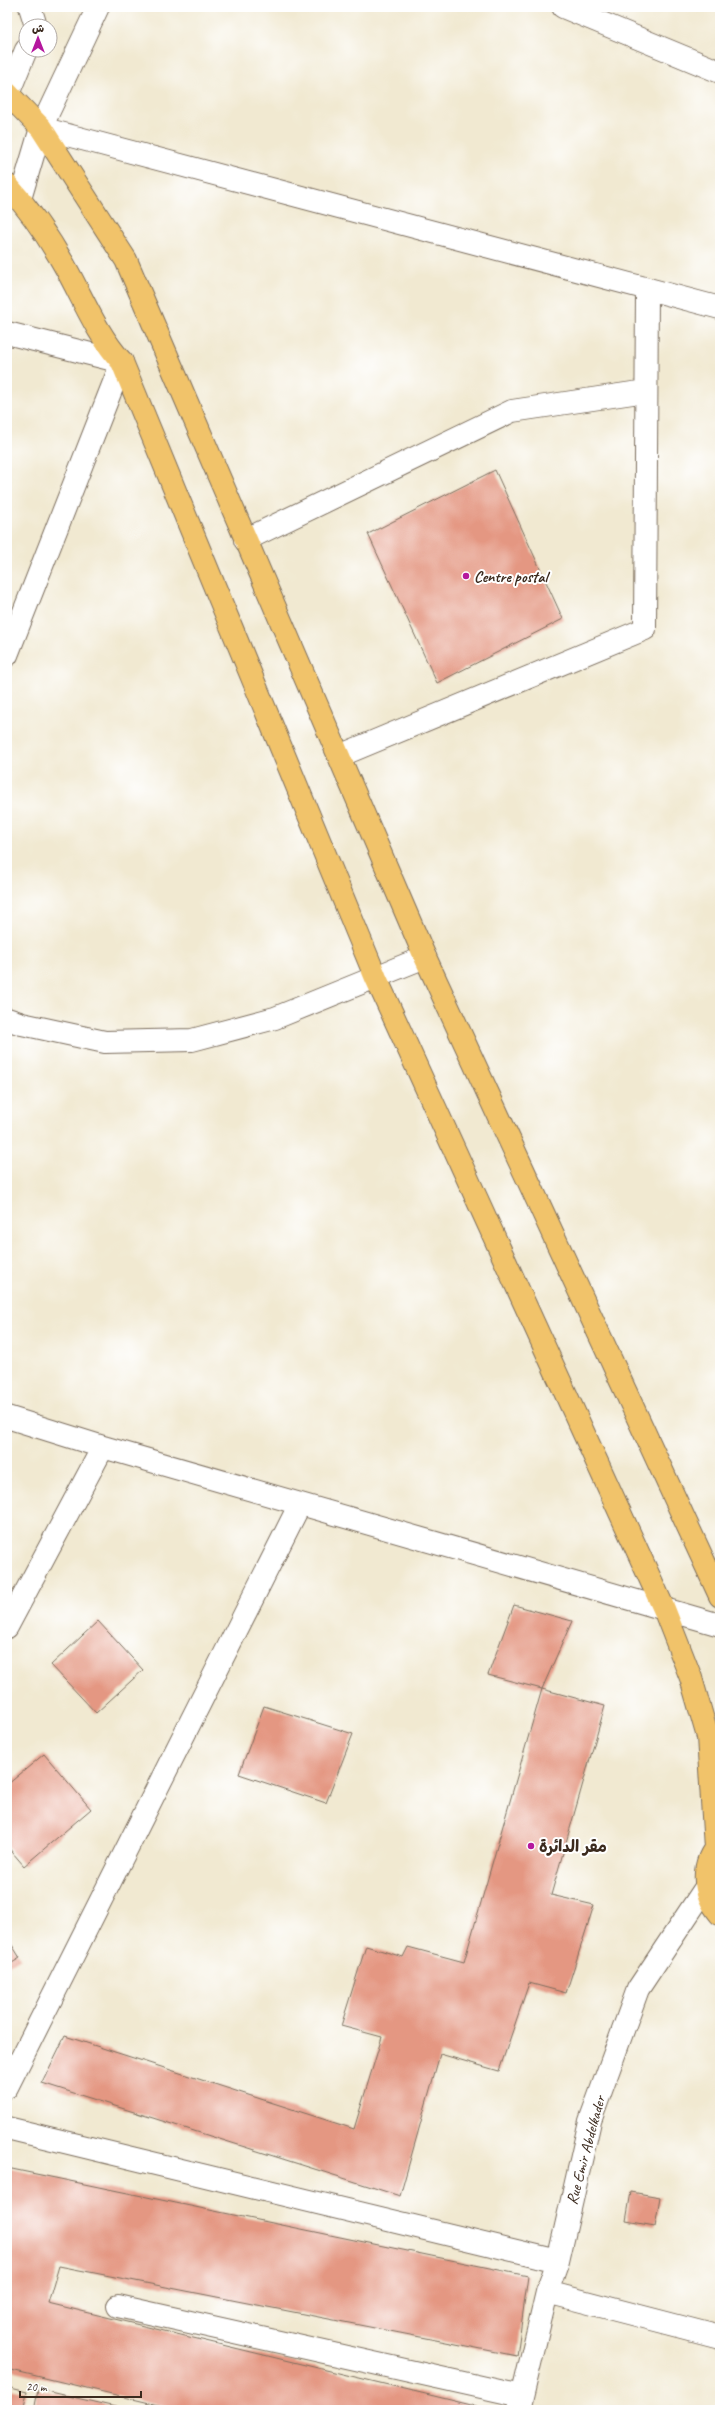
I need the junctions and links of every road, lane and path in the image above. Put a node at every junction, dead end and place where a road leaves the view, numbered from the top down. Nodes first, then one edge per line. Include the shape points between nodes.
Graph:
1 (30, 7) edge
2 (98, 7) edge
3 (562, 7) edge
4 (33, 18) edge
5 (23, 58) edge
6 (720, 72) edge
7 (8, 93) edge
8 (41, 128) junction
9 (13, 192) edge
10 (647, 290) junction
11 (720, 308) edge
12 (7, 333) edge
13 (122, 362) junction
14 (646, 390) junction
15 (245, 540) junction
16 (7, 655) edge
17 (339, 756) junction
18 (425, 957) junction
19 (376, 978) junction
20 (7, 1019) edge
21 (7, 1417) edge
22 (103, 1447) junction
23 (300, 1504) junction
24 (720, 1596) edge
25 (664, 1609) junction
26 (720, 1625) edge
27 (7, 1627) edge
28 (718, 1845) edge
29 (706, 1887) junction
30 (720, 1914) edge
31 (7, 2087) edge
32 (7, 2128) edge
33 (558, 2261) junction
34 (547, 2292) junction
35 (118, 2306) dead end
36 (720, 2337) edge
37 (521, 2403) edge

1 - 4 street
2 - 8 street
3 - 6 street
5 - 7 street
7 - 8 main road
8 - 9 street
8 - 10 street
8 - 15 main road via 126,260
9 - 13 main road via 66,268 110,348
10 - 11 street
10 - 14 street
12 - 13 street
13 - 16 street
13 - 19 main road
14 - 15 street via 512,411
14 - 17 street via 645,628
15 - 17 main road
17 - 18 main road
18 - 19 street
18 - 24 main road
19 - 20 street via 275,1018 192,1040 105,1042
19 - 25 main road
21 - 22 street
22 - 23 street
22 - 27 street
23 - 25 street
23 - 31 street
25 - 26 street
25 - 28 main road via 692,1678 708,1737
28 - 29 main road via 708,1860 705,1873
29 - 30 main road via 712,1905
29 - 33 street, Rue Emir Abdelkader via 638,1989 590,2121
32 - 33 street
33 - 34 street, Rue Emir Abdelkader
34 - 36 street
34 - 37 street, Rue Emir Abdelkader
35 - 37 street

